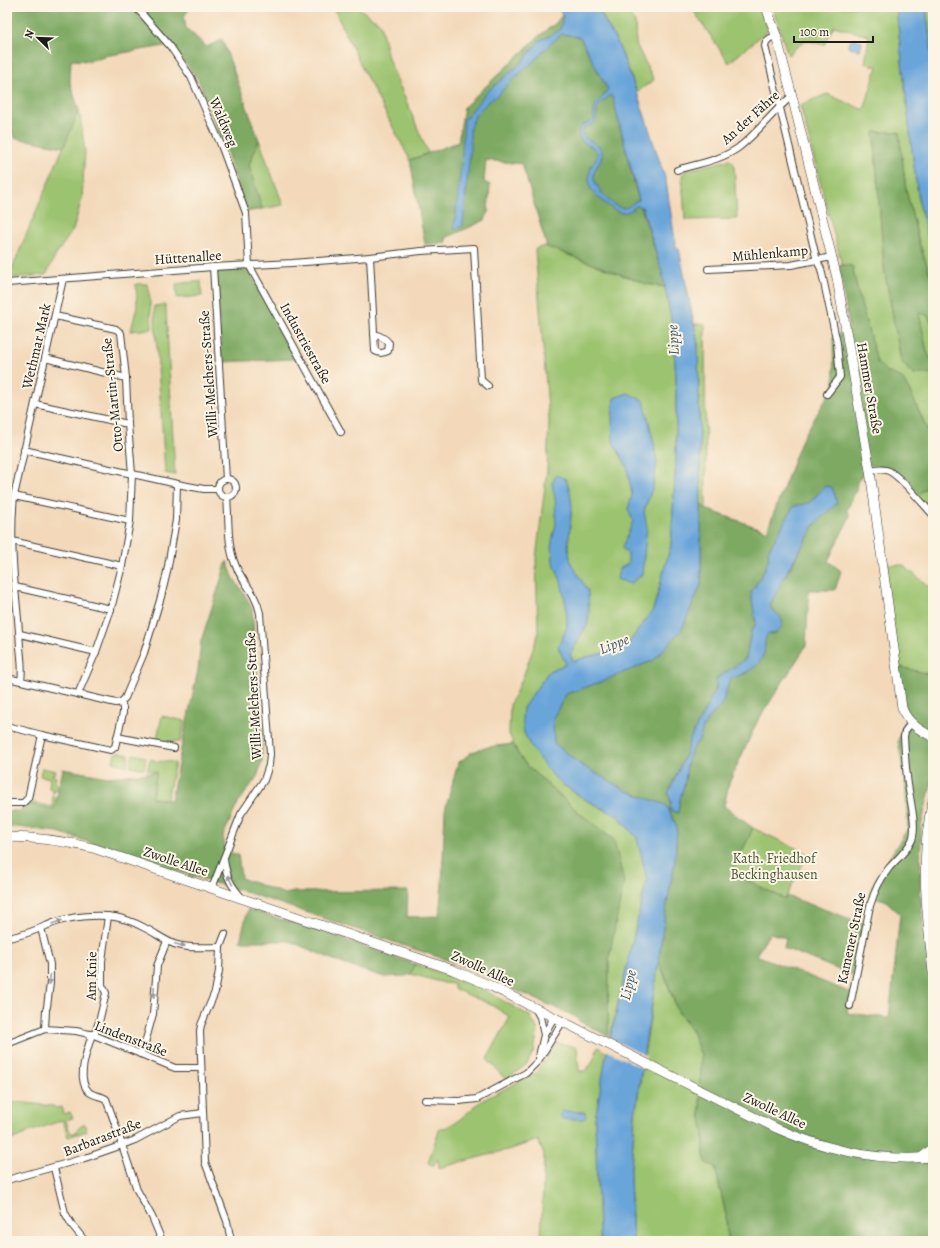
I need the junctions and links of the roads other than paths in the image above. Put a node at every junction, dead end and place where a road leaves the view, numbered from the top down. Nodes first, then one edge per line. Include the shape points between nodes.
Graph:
1 (135, 7) edge
2 (766, 7) edge
3 (776, 35) junction
4 (792, 96) junction
5 (780, 105) junction
6 (677, 170) dead end
7 (370, 257) junction
8 (832, 257) junction
9 (817, 261) junction
10 (249, 265) junction
11 (213, 267) junction
12 (708, 269) dead end
13 (63, 278) junction
14 (7, 283) edge
15 (55, 316) junction
16 (374, 334) dead end
17 (45, 358) junction
18 (126, 378) junction
19 (488, 386) dead end
20 (827, 394) dead end
21 (35, 404) junction
22 (128, 424) junction
23 (341, 432) dead end
24 (24, 450) junction
25 (870, 471) junction
26 (132, 474) junction
27 (226, 479) junction
28 (177, 484) junction
29 (218, 489) junction
30 (14, 496) junction
31 (227, 497) junction
32 (933, 515) edge
33 (130, 521) junction
34 (12, 541) junction
35 (122, 566) junction
36 (15, 587) junction
37 (111, 609) junction
38 (20, 634) junction
39 (96, 652) junction
40 (7, 678) edge
41 (21, 681) junction
42 (78, 694) junction
43 (121, 702) junction
44 (911, 723) junction
45 (7, 726) edge
46 (42, 735) junction
47 (933, 736) edge
48 (118, 737) junction
49 (174, 748) dead end
50 (933, 800) edge
51 (7, 803) edge
52 (7, 837) edge
53 (224, 860) junction
54 (212, 888) junction
55 (242, 898) junction
56 (108, 916) junction
57 (41, 928) junction
58 (225, 934) dead end
59 (7, 938) edge
60 (931, 940) edge
61 (167, 941) junction
62 (220, 947) junction
63 (933, 972) edge
64 (850, 1006) dead end
65 (534, 1007) junction
66 (554, 1017) junction
67 (563, 1021) junction
68 (45, 1029) junction
69 (544, 1034) junction
70 (93, 1035) junction
71 (7, 1044) edge
72 (140, 1054) junction
73 (538, 1061) junction
74 (201, 1068) junction
75 (425, 1100) dead end
76 (203, 1113) junction
77 (116, 1129) dead end
78 (119, 1136) dead end
79 (121, 1145) junction
80 (933, 1148) edge
81 (933, 1157) edge
82 (921, 1158) junction
83 (54, 1168) junction
84 (7, 1180) edge
85 (85, 1241) edge
86 (162, 1241) edge
87 (231, 1241) edge

1 - 10 street, Waldweg via 170,46 191,77 221,145 246,213
2 - 3 street, Hammer Straße
3 - 4 street, Hammer Straße
3 - 5 street, Hammer Straße via 768,39 766,46
4 - 5 street, An der Fähre
4 - 8 street, Hammer Straße
5 - 6 street, An der Fähre via 738,148 722,157
5 - 9 street, Hammer Straße
7 - 10 street, Hüttenallee
7 - 16 street
7 - 19 street, Hüttenallee via 474,248 481,380
8 - 9 street, Mühlenkamp
8 - 25 street, Hammer Straße
9 - 12 street, Mühlenkamp via 791,265
9 - 20 street, Hammer Straße via 821,268 837,343 840,378
10 - 11 street, Hüttenallee
10 - 23 street, Industriestraße
11 - 13 street, Hüttenallee
11 - 27 street, Willi-Melchers-Straße
13 - 14 street, Hüttenallee
13 - 15 street, Wethmar Mark
15 - 17 street, Wethmar Mark
15 - 18 street, Otto-Martin-Straße via 116,329 121,333
17 - 18 street
17 - 21 street, Wethmar Mark
18 - 22 street, Otto-Martin-Straße
21 - 22 street
21 - 24 street, Wethmar Mark
22 - 26 street, Otto-Martin-Straße
24 - 26 street
24 - 30 street, Wethmar Mark
25 - 32 street via 888,471
25 - 44 street, Hammer Straße via 901,702 904,713
26 - 28 street
26 - 33 street, Otto-Martin-Straße
27 - 29 street via 219,483
27 - 31 street via 234,482 236,487 233,495
28 - 29 street
28 - 43 street via 176,520 161,597 144,653
29 - 31 street via 220,494
30 - 33 street
30 - 34 street, Wethmar Mark
31 - 53 street, Willi-Melchers-Straße via 234,560 254,595 260,613 270,754 264,780 241,814
33 - 35 street, Otto-Martin-Straße
34 - 35 street
34 - 36 street, Wethmar Mark
35 - 37 street, Otto-Martin-Straße
36 - 37 street
36 - 38 street, Wethmar Mark
37 - 39 street, Otto-Martin-Straße
38 - 39 street
38 - 41 street, Wethmar Mark
39 - 42 street, Otto-Martin-Straße
40 - 41 street
41 - 42 street
42 - 43 street
43 - 48 street via 123,713
44 - 47 street
44 - 64 street, Kamener Straße via 904,737 914,825 913,837 908,847 882,877 874,893
45 - 46 street
46 - 48 street via 112,750
46 - 51 street via 28,798 23,802
48 - 49 street
50 - 60 street via 926,865 926,908
52 - 54 street, Zwolle Allee via 43,839 82,846
53 - 54 street, Willi-Melchers-Straße
55 -> 53 street via 230,883
54 - 55 street, Zwolle Allee
55 - 65 street, Zwolle Allee via 453,970
57 -> 56 street via 64,920
56 - 61 street via 132,922
56 - 70 street, Am Knie via 102,960 102,985 106,993
57 - 59 street
57 -> 68 street via 50,964
58 - 62 street
60 - 63 street
61 -> 62 street via 183,947
61 -> 72 street via 157,966 153,1014
62 - 74 street via 215,992 201,1025
65 - 66 street, Zwolle Allee
65 - 69 street via 540,1017
66 - 67 street, Zwolle Allee
66 - 69 street
67 - 73 street
67 - 82 street, Zwolle Allee via 796,1137 870,1156
68 - 70 street, Lindenstraße via 70,1030
68 - 71 street, Lindenstraße
69 - 73 street
70 - 72 street, Lindenstraße
70 - 77 street, Am Knie via 82,1069 84,1080 88,1091 106,1099
72 - 74 street, Lindenstraße via 176,1068
73 - 75 street via 526,1073 477,1099
74 - 76 street
76 - 79 street, Barbarastraße via 180,1116
76 - 87 street via 205,1162 227,1221
78 - 79 street
79 - 83 street, Barbarastraße
79 - 86 street via 137,1190
80 - 82 street
81 - 82 street, Zwolle Allee
83 - 84 street, Barbarastraße
83 - 85 street via 65,1213

